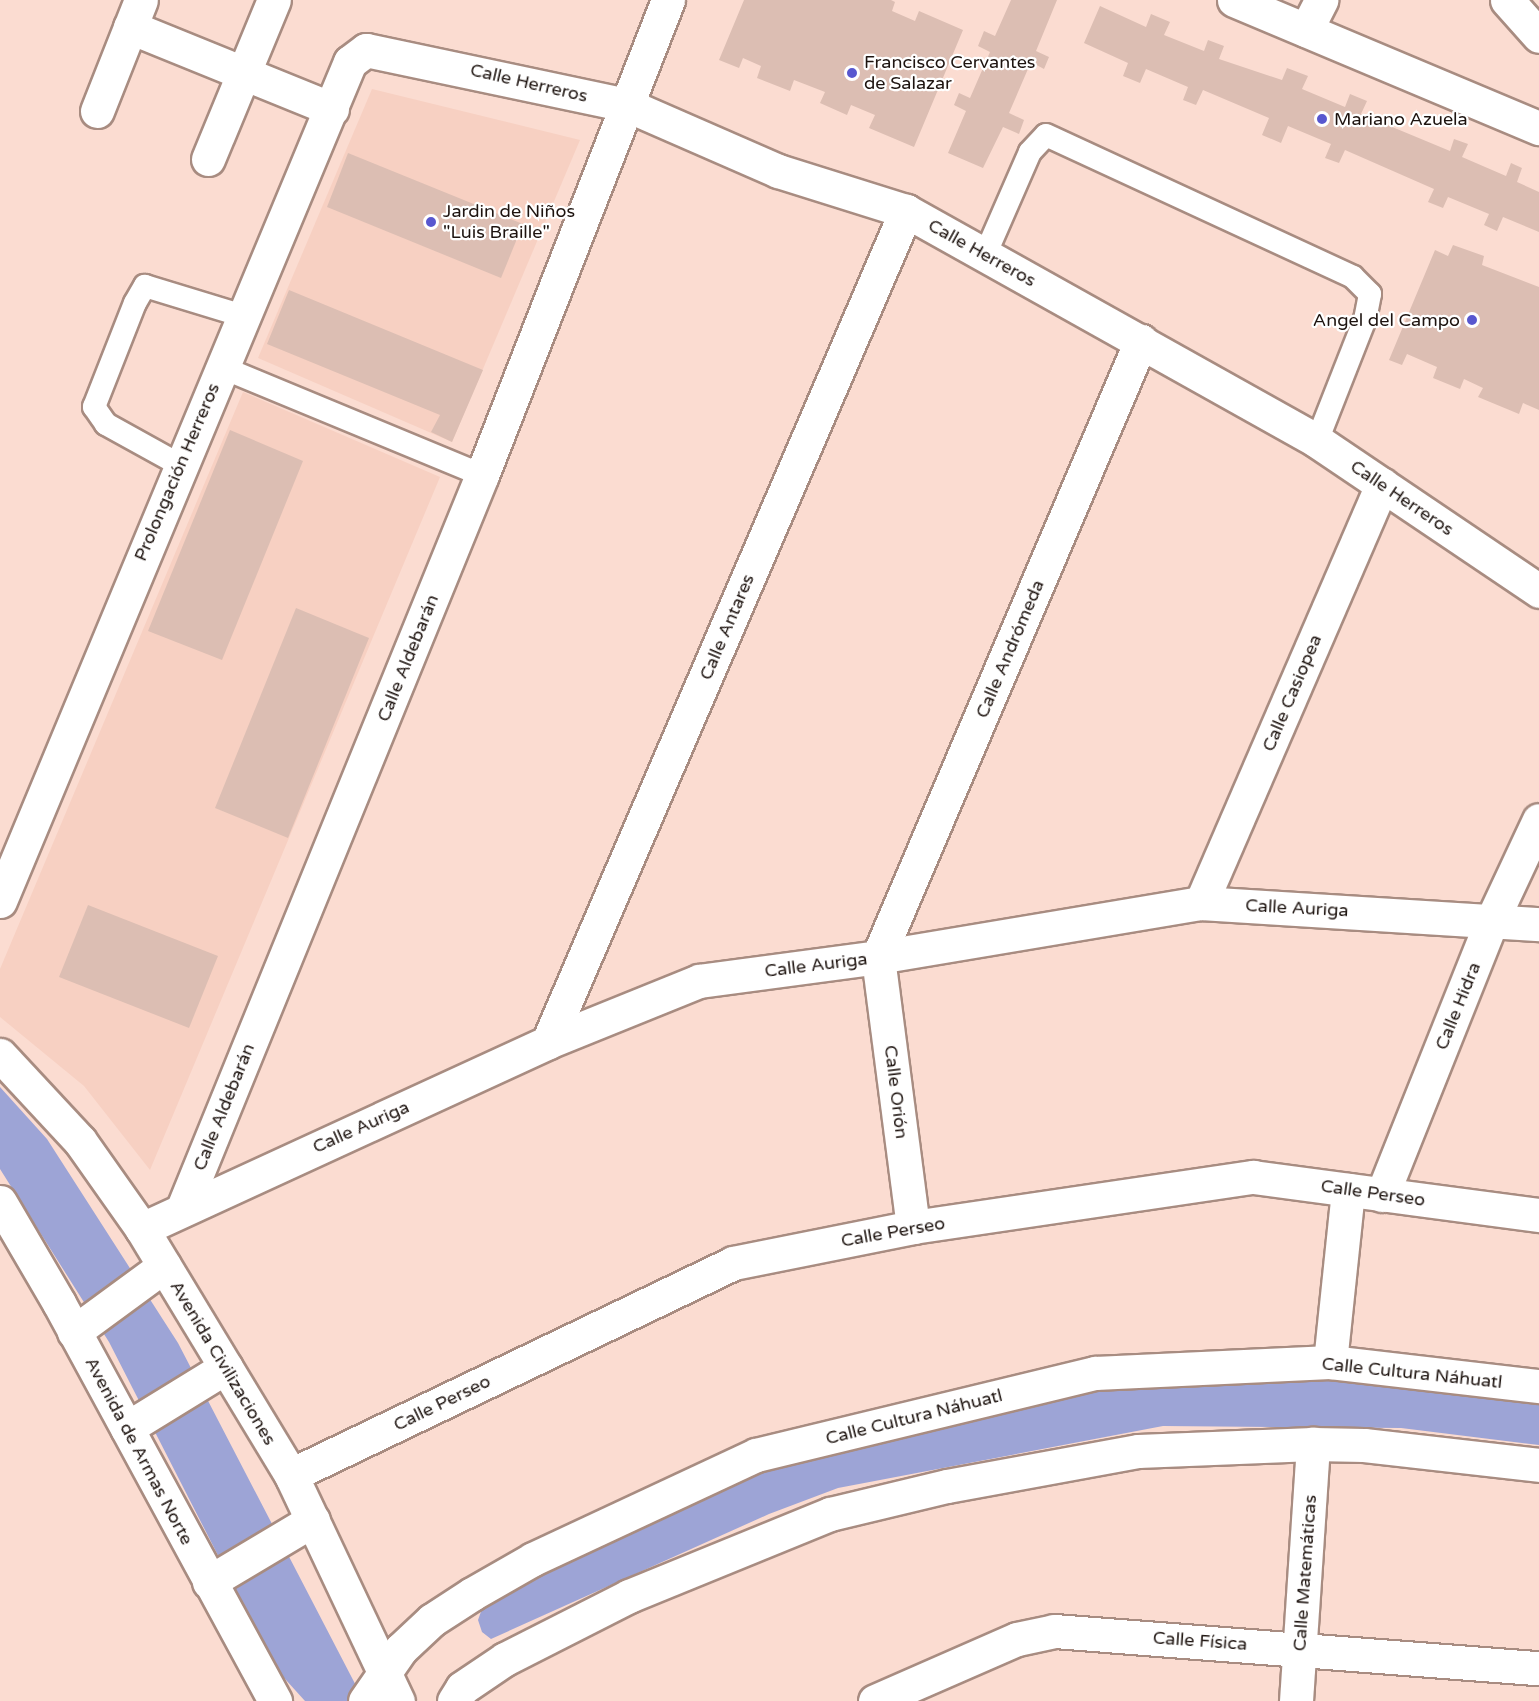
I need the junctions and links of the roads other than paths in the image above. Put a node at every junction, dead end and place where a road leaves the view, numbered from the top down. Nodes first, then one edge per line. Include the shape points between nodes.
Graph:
1 (274, 0) edge
2 (668, 0) edge
3 (1234, 0) edge
4 (1321, 0) edge
5 (1507, 0) edge
6 (136, 14) edge
7 (1306, 30) junction
8 (1539, 36) edge
9 (366, 50) joint
10 (245, 76) junction
11 (627, 105) junction
12 (332, 109) junction
13 (97, 111) dead end
14 (1539, 128) edge
15 (208, 159) dead end
16 (906, 211) junction
17 (985, 255) junction
18 (243, 316) junction
19 (1141, 341) junction
20 (221, 366) junction
21 (1317, 441) junction
22 (180, 465) junction
23 (482, 476) junction
24 (1382, 484) junction
25 (1539, 591) edge
26 (1539, 820) edge
27 (0, 901) edge
28 (1201, 903) junction
29 (1493, 918) junction
30 (1539, 924) edge
31 (878, 957) junction
32 (548, 1042) junction
33 (3, 1062) edge
34 (1348, 1190) junction
35 (1382, 1195) junction
36 (0, 1202) edge
37 (183, 1208) junction
38 (1539, 1215) edge
39 (913, 1227) junction
40 (141, 1229) junction
41 (164, 1266) junction
42 (74, 1332) junction
43 (1330, 1362) junction
44 (226, 1367) junction
45 (1539, 1386) edge
46 (127, 1428) junction
47 (1314, 1444) junction
48 (1539, 1465) edge
49 (291, 1475) junction
50 (314, 1520) junction
51 (209, 1582) junction
52 (1300, 1648) junction
53 (1539, 1668) edge
54 (382, 1693) edge
55 (275, 1701) edge
56 (454, 1701) edge
57 (875, 1701) edge
58 (1296, 1701) edge

1 - 10 street
2 - 11 street, Calle Aldebarán
3 - 7 street
4 - 7 street
5 - 8 street
6 - 10 street
6 - 13 street
7 - 14 street
9 - 11 street, Calle Herreros
9 - 12 street, Prolongación Herreros via 350,62
10 - 12 street
10 - 15 street
11 - 16 street, Calle Herreros via 778,171
11 - 23 street, Calle Aldebarán
12 - 18 street, Prolongación Herreros
16 - 17 street, Calle Herreros
16 - 32 street, Calle Antares
17 - 19 street, Calle Herreros
17 - 21 lane via 1030,152 1046,135 1353,277 1370,294 1365,318
18 - 20 street, Prolongación Herreros
18 - 22 lane via 145,286 94,407 106,424
19 - 21 street, Calle Herreros
19 - 31 street, Calle Andrómeda
20 - 22 street, Prolongación Herreros
20 - 23 lane
21 - 24 street, Calle Herreros
22 - 27 street, Prolongación Herreros
23 - 37 street, Calle Aldebarán
24 - 25 street, Calle Herreros
24 - 28 street, Calle Casiopea
26 - 29 street, Calle Hidra
28 - 29 street, Calle Auriga
28 - 31 street, Calle Auriga
29 - 30 street, Calle Auriga
29 - 35 street, Calle Hidra
31 - 32 street, Calle Auriga via 699,981
31 - 39 street, Calle Orión
32 - 37 street, Calle Auriga
33 - 40 street, Avenida Civilizaciones via 80,1141
34 - 35 street, Calle Perseo
34 - 39 street, Calle Perseo via 1253,1177
34 - 43 street
35 - 38 street, Calle Perseo
36 - 42 street, Avenida de Armas Norte
37 - 40 street, Calle Auriga
39 - 49 street, Calle Perseo via 733,1263
40 - 41 street, Avenida Civilizaciones
41 - 42 street
41 - 44 street, Avenida Civilizaciones
42 - 46 street, Avenida de Armas Norte
43 - 45 street, Calle Cultura Náhuatl
43 - 54 street, Calle Cultura Náhuatl via 1095,1373 756,1455 533,1559 472,1594 432,1620 401,1649
44 - 46 street
44 - 49 street, Avenida Civilizaciones
46 - 51 street, Avenida de Armas Norte
47 - 48 street via 1364,1445
47 - 52 street, Calle Matemáticas
47 - 56 street via 1138,1451 947,1486 830,1514 629,1596 553,1632 462,1688
49 - 50 street, Avenida Civilizaciones
50 - 51 street
50 - 54 street, Avenida Civilizaciones
51 - 55 street, Avenida de Armas Norte
52 - 53 street, Calle Física
52 - 57 street, Calle Física via 1054,1631 1017,1639
52 - 58 street, Calle Matemáticas

